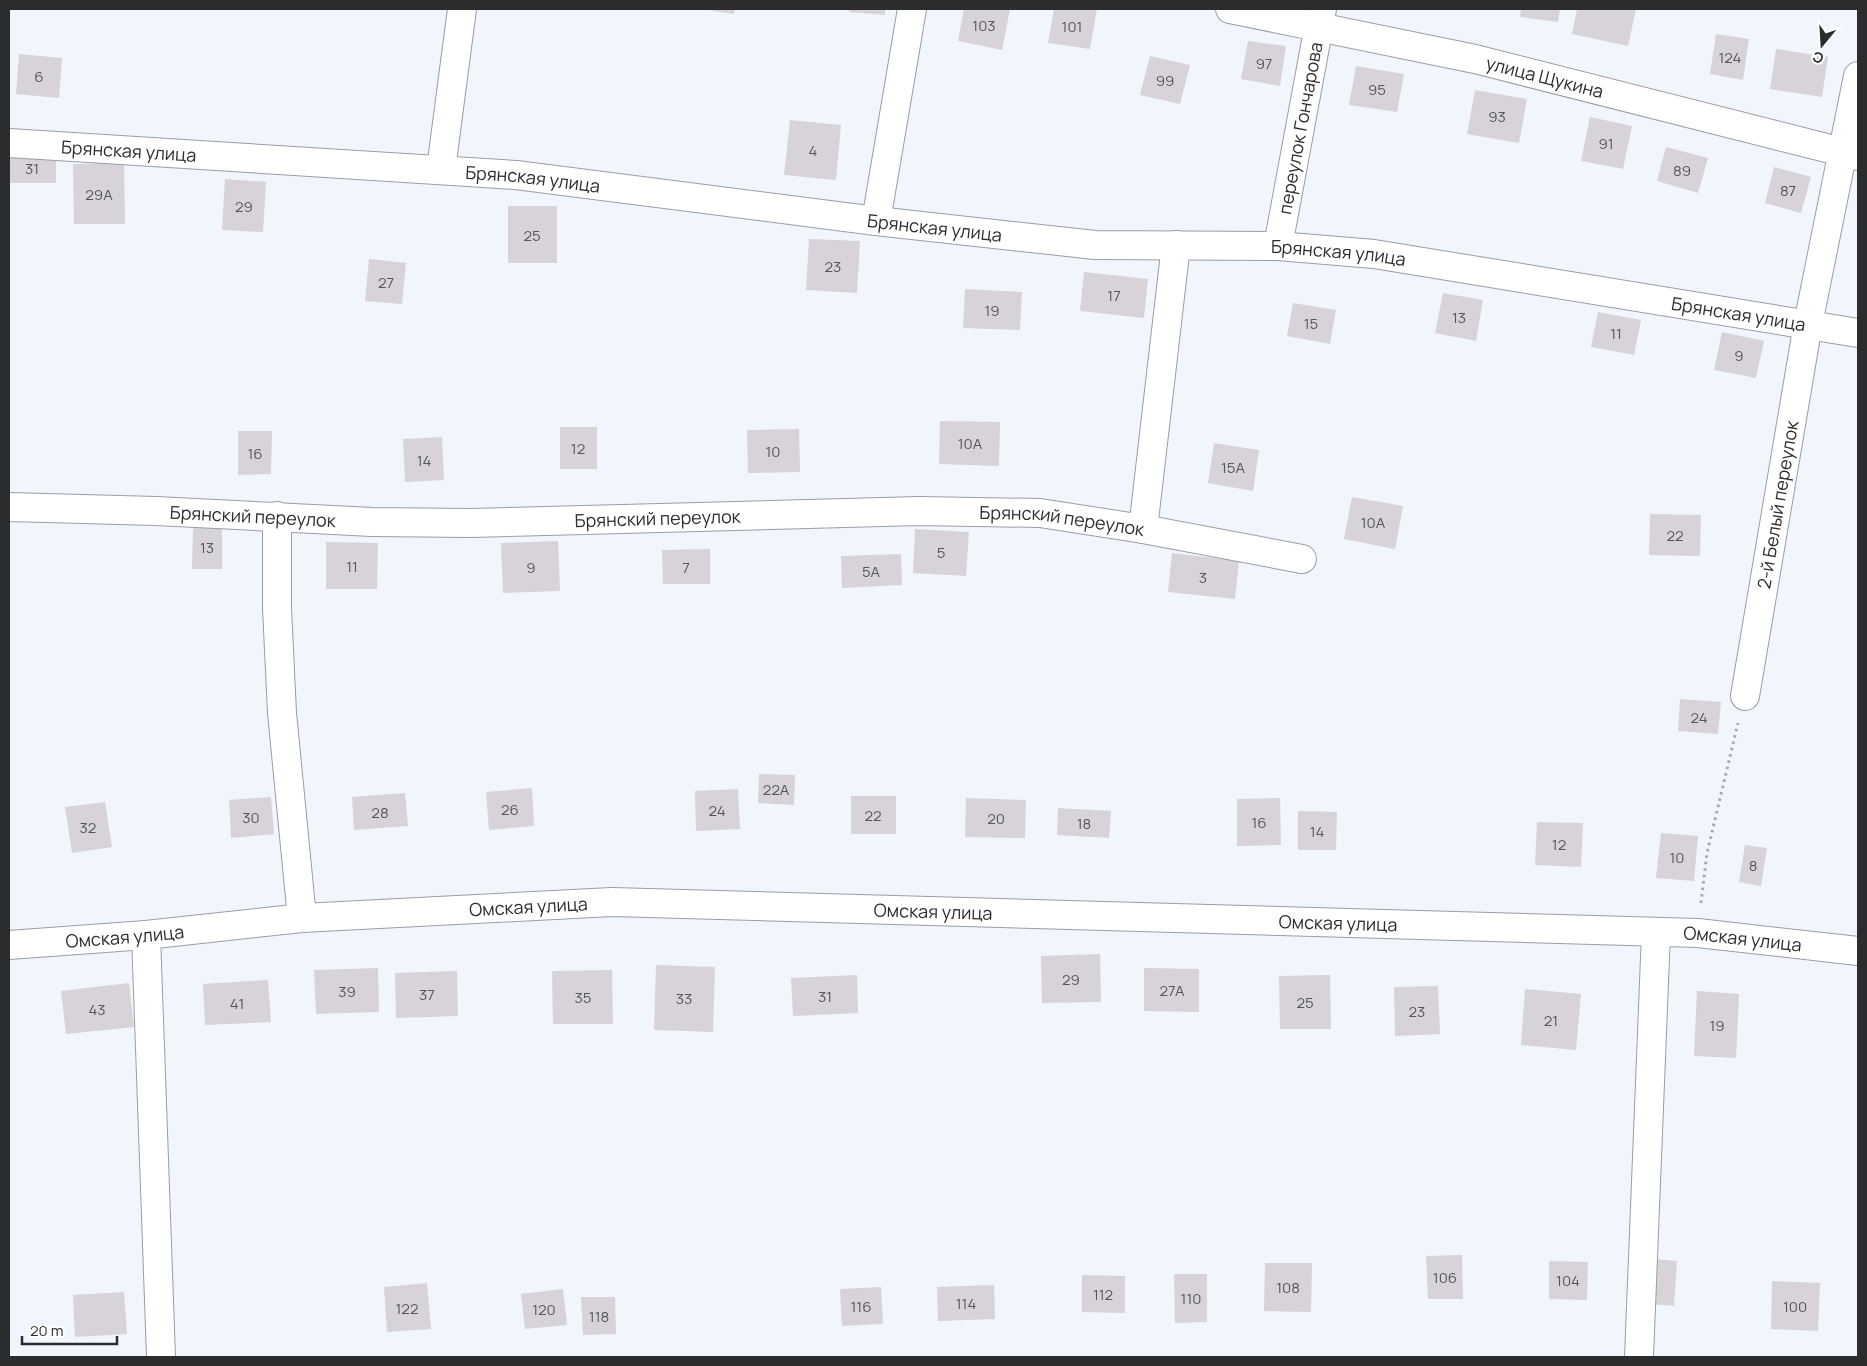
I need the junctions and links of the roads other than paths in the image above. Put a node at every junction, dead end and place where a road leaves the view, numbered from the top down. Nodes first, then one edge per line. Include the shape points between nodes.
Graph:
1 (462, 9) edge
2 (912, 9) edge
3 (1230, 9) edge
4 (1320, 19) edge
5 (1858, 76) edge
6 (9, 143) edge
7 (1851, 154) edge
8 (441, 169) junction
9 (876, 221) junction
10 (1176, 245) junction
11 (1278, 246) junction
12 (1808, 324) junction
13 (1858, 333) edge
14 (9, 507) edge
15 (277, 516) junction
16 (1143, 529) junction
17 (1302, 559) dead end
18 (1745, 696) road end
19 (302, 918) junction
20 (1656, 932) junction
21 (146, 935) junction
22 (9, 945) edge
23 (1858, 951) edge
24 (161, 1357) edge
25 (1639, 1357) edge

1 - 8 street
2 - 9 street
3 - 4 street, улица Щукина
4 - 7 street, улица Щукина
4 - 11 street, переулок Гончарова
5 - 7 street, 2-й Белый переулок
6 - 8 street, Брянская улица
7 - 12 street, 2-й Белый переулок
8 - 9 street, Брянская улица via 516,175
9 - 10 street, Брянская улица via 1095,245
10 - 11 street, Брянская улица
10 - 16 street
11 - 12 street, Брянская улица via 1374,254
12 - 13 street, Брянская улица
12 - 18 street, 2-й Белый переулок
14 - 15 street, Брянский переулок
15 - 16 street, Брянский переулок via 372,522 471,523 919,511 1040,513
15 - 19 street via 282,713
16 - 17 street, Брянский переулок
19 - 20 street, Омская улица via 612,902
19 - 21 street, Омская улица
20 - 23 street, Омская улица
20 - 25 street
21 - 22 street, Омская улица
21 - 24 street

